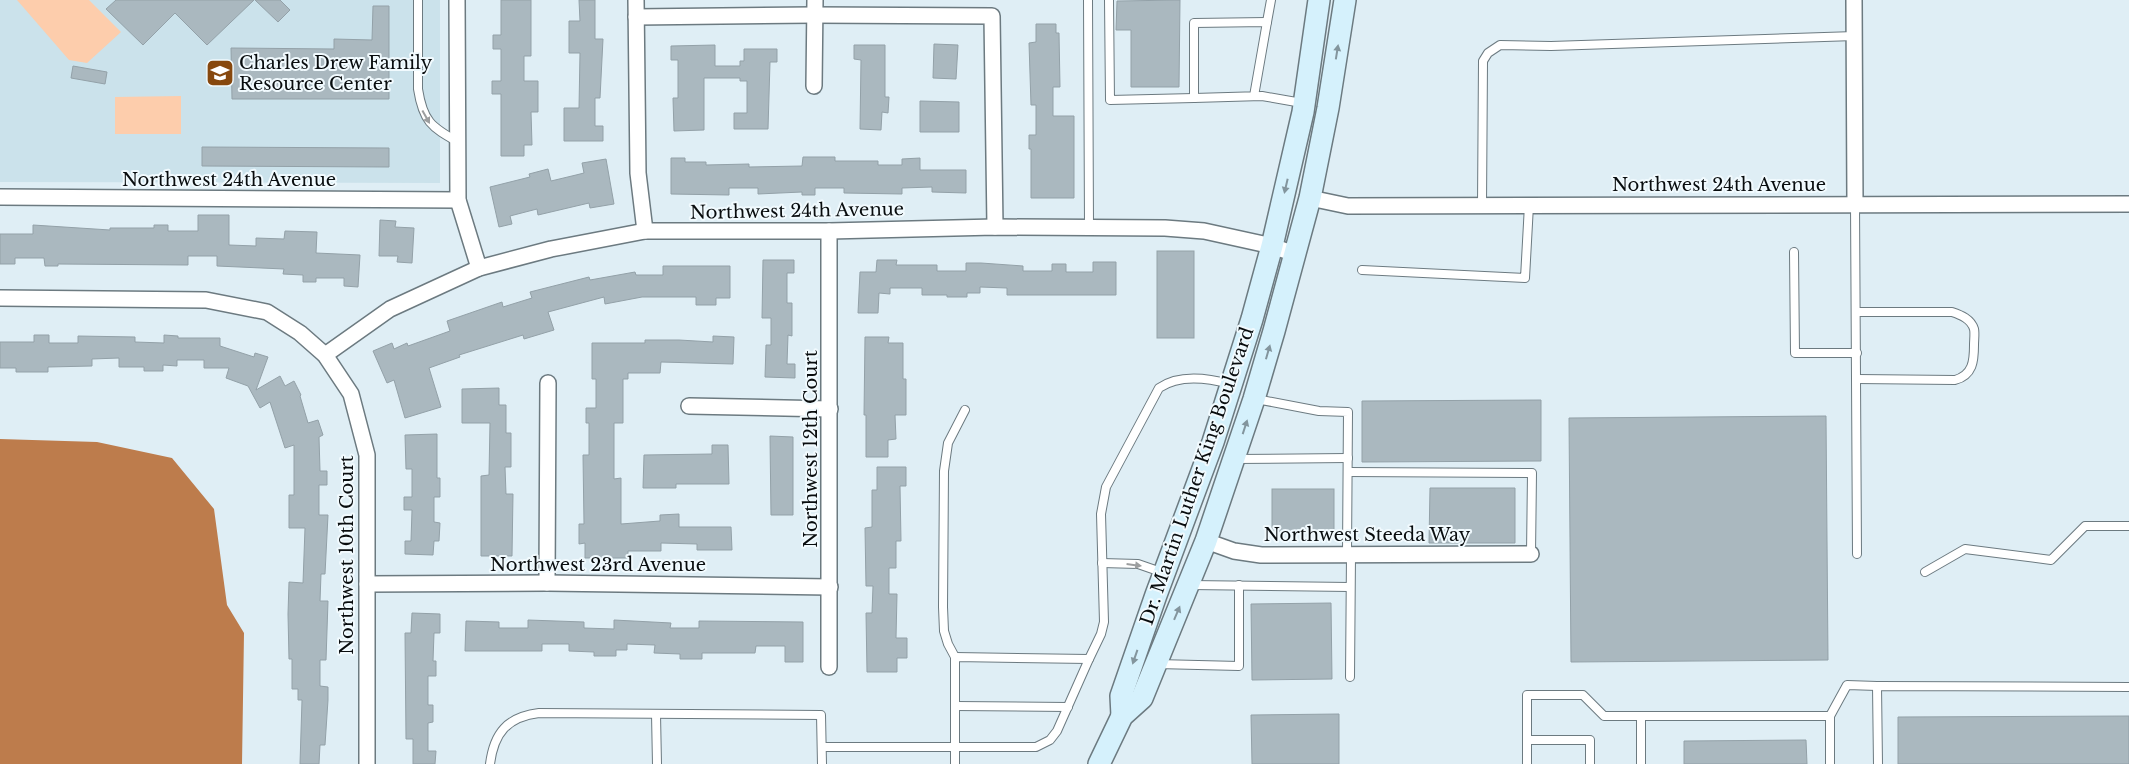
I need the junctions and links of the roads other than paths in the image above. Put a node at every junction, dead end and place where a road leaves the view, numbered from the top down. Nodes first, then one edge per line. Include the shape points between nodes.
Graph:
1 (418, 0) edge
2 (457, 0) edge
3 (636, 0) edge
4 (1088, 0) edge
5 (1109, 0) edge
6 (1271, 0) edge
7 (1319, 0) edge
8 (1345, 0) edge
9 (1854, 0) edge
10 (814, 8) edge
11 (636, 17) junction
12 (1268, 22) junction
13 (1855, 36) junction
14 (1311, 53) junction
15 (814, 86) dead end
16 (1254, 96) junction
17 (1194, 98) junction
18 (1304, 103) junction
19 (458, 142) junction
20 (0, 197) edge
21 (1310, 198) junction
22 (458, 200) junction
23 (1855, 203) junction
24 (2129, 204) edge
25 (1482, 205) junction
26 (1528, 205) junction
27 (995, 227) junction
28 (1089, 227) junction
29 (645, 231) junction
30 (829, 231) junction
31 (1272, 246) junction
32 (1794, 252) dead end
33 (1295, 254) junction
34 (479, 268) junction
35 (1362, 270) dead end
36 (0, 298) edge
37 (1857, 312) junction
38 (1857, 353) junction
39 (325, 355) junction
40 (1857, 379) junction
41 (548, 383) dead end
42 (1231, 384) junction
43 (1254, 399) junction
44 (689, 406) dead end
45 (830, 409) junction
46 (965, 410) dead end
47 (1348, 458) junction
48 (1234, 459) junction
49 (1348, 472) junction
50 (2129, 526) edge
51 (1206, 541) junction
52 (1349, 554) junction
53 (1531, 554) joint
54 (1857, 554) dead end
55 (1102, 563) junction
56 (1925, 572) dead end
57 (1164, 573) junction
58 (547, 583) junction
59 (367, 584) junction
60 (1188, 585) junction
61 (1239, 585) junction
62 (830, 587) junction
63 (1350, 587) junction
64 (955, 658) junction
65 (1089, 659) junction
66 (1155, 664) junction
67 (829, 668) dead end
68 (1350, 677) dead end
69 (1877, 686) junction
70 (2129, 686) edge
71 (955, 706) junction
72 (1068, 707) junction
73 (656, 714) junction
74 (1122, 716) junction
75 (1641, 716) junction
76 (1830, 716) junction
77 (1527, 740) junction
78 (956, 747) junction
79 (822, 748) junction
80 (367, 764) edge
81 (490, 764) edge
82 (657, 764) edge
83 (822, 764) edge
84 (956, 764) edge
85 (1099, 764) edge
86 (1527, 764) edge
87 (1590, 764) edge
88 (1641, 764) edge
89 (1830, 764) edge
90 (1878, 764) edge

1 -> 19 lane via 420,103 430,124
2 - 19 street
3 - 11 street
4 - 28 lane
5 - 17 lane via 1110,100
6 - 12 lane
7 - 14 main road, Dr. Martin Luther King Boulevard
21 -> 8 main road, Dr. Martin Luther King Boulevard
9 - 13 street
10 - 11 street
10 - 15 street
10 - 27 street via 992,16
11 - 29 street via 638,173
12 - 16 lane
12 - 17 lane via 1194,23
13 - 23 street
13 - 25 lane via 1500,45 1483,61
14 - 18 main road, Dr. Martin Luther King Boulevard
14 - 21 main road via 1320,78 1305,160
16 - 17 lane
16 - 18 lane
18 -> 31 main road, Dr. Martin Luther King Boulevard
19 - 22 street
20 - 22 street, Northwest 24th Avenue
21 - 25 street, Northwest 24th Avenue via 1348,206
21 - 33 main road, Dr. Martin Luther King Boulevard
22 - 34 street
23 - 24 street, Northwest 24th Avenue
23 - 26 street, Northwest 24th Avenue
23 - 37 lane
25 - 26 street, Northwest 24th Avenue
26 - 35 lane via 1525,278
27 - 28 street, Northwest 24th Avenue
27 - 30 street, Northwest 24th Avenue
28 - 31 street, Northwest 24th Avenue via 1204,231
29 - 30 street, Northwest 24th Avenue
29 - 34 street, Northwest 24th Avenue via 551,249
30 - 45 street, Northwest 12th Court
31 - 33 street, Northwest 24th Avenue
31 - 42 main road, Dr. Martin Luther King Boulevard
32 - 38 lane via 1795,353
43 -> 33 main road, Dr. Martin Luther King Boulevard
34 - 39 street, Northwest 24th Avenue via 390,309
36 - 39 street, Northwest 10th Court via 206,300 267,312 300,332
37 - 38 lane
37 - 40 lane via 1952,312 1966,318 1974,329 1974,362 1963,378 1955,380
38 - 40 lane
39 - 59 street, Northwest 10th Court via 351,394 367,455
40 - 54 lane
41 - 58 street
42 - 55 lane via 1214,379 1186,379 1175,380 1159,388 1106,487 1101,514
42 - 57 main road, Dr. Martin Luther King Boulevard
43 - 47 lane via 1319,412 1348,412
48 -> 43 main road, Dr. Martin Luther King Boulevard
44 - 45 street
45 - 62 street, Northwest 12th Court
46 - 64 lane via 948,443 944,472 944,623
47 - 48 lane
47 - 49 lane
48 - 51 main road, Dr. Martin Luther King Boulevard
49 - 52 lane
49 - 53 lane via 1532,473
50 - 56 lane via 2086,526 2051,560 1965,549
51 - 52 street, Northwest Steeda Way via 1234,551 1261,555
51 - 60 main road, Dr. Martin Luther King Boulevard
52 - 53 street, Northwest Steeda Way
52 - 63 lane
55 -> 57 lane via 1138,564
55 - 65 lane via 1104,622
57 -> 74 main road, Dr. Martin Luther King Boulevard via 1121,696
58 - 59 street, Northwest 23rd Avenue
58 - 62 street, Northwest 23rd Avenue
59 - 80 street, Northwest 10th Court
60 - 61 lane
66 -> 60 main road, Dr. Martin Luther King Boulevard
61 - 63 lane
61 - 66 lane via 1239,666
62 - 67 street, Northwest 12th Court
63 - 68 lane
64 - 65 lane
64 - 71 lane
65 - 72 lane
66 - 74 main road, Dr. Martin Luther King Boulevard via 1142,698
69 - 70 lane
69 - 76 lane via 1847,685
69 - 90 lane
71 - 72 lane
71 - 78 lane
72 - 78 lane via 1057,731 1043,744
73 - 79 lane via 821,715
73 - 81 lane via 529,714 504,727 498,735
73 - 82 lane
74 - 85 main road, Dr. Martin Luther King Boulevard
75 - 76 lane
75 - 77 lane via 1604,716 1583,695 1527,695
75 - 88 lane
76 - 89 lane
77 - 86 lane
77 - 87 lane via 1590,740
78 - 79 lane
78 - 84 lane
79 - 83 lane

